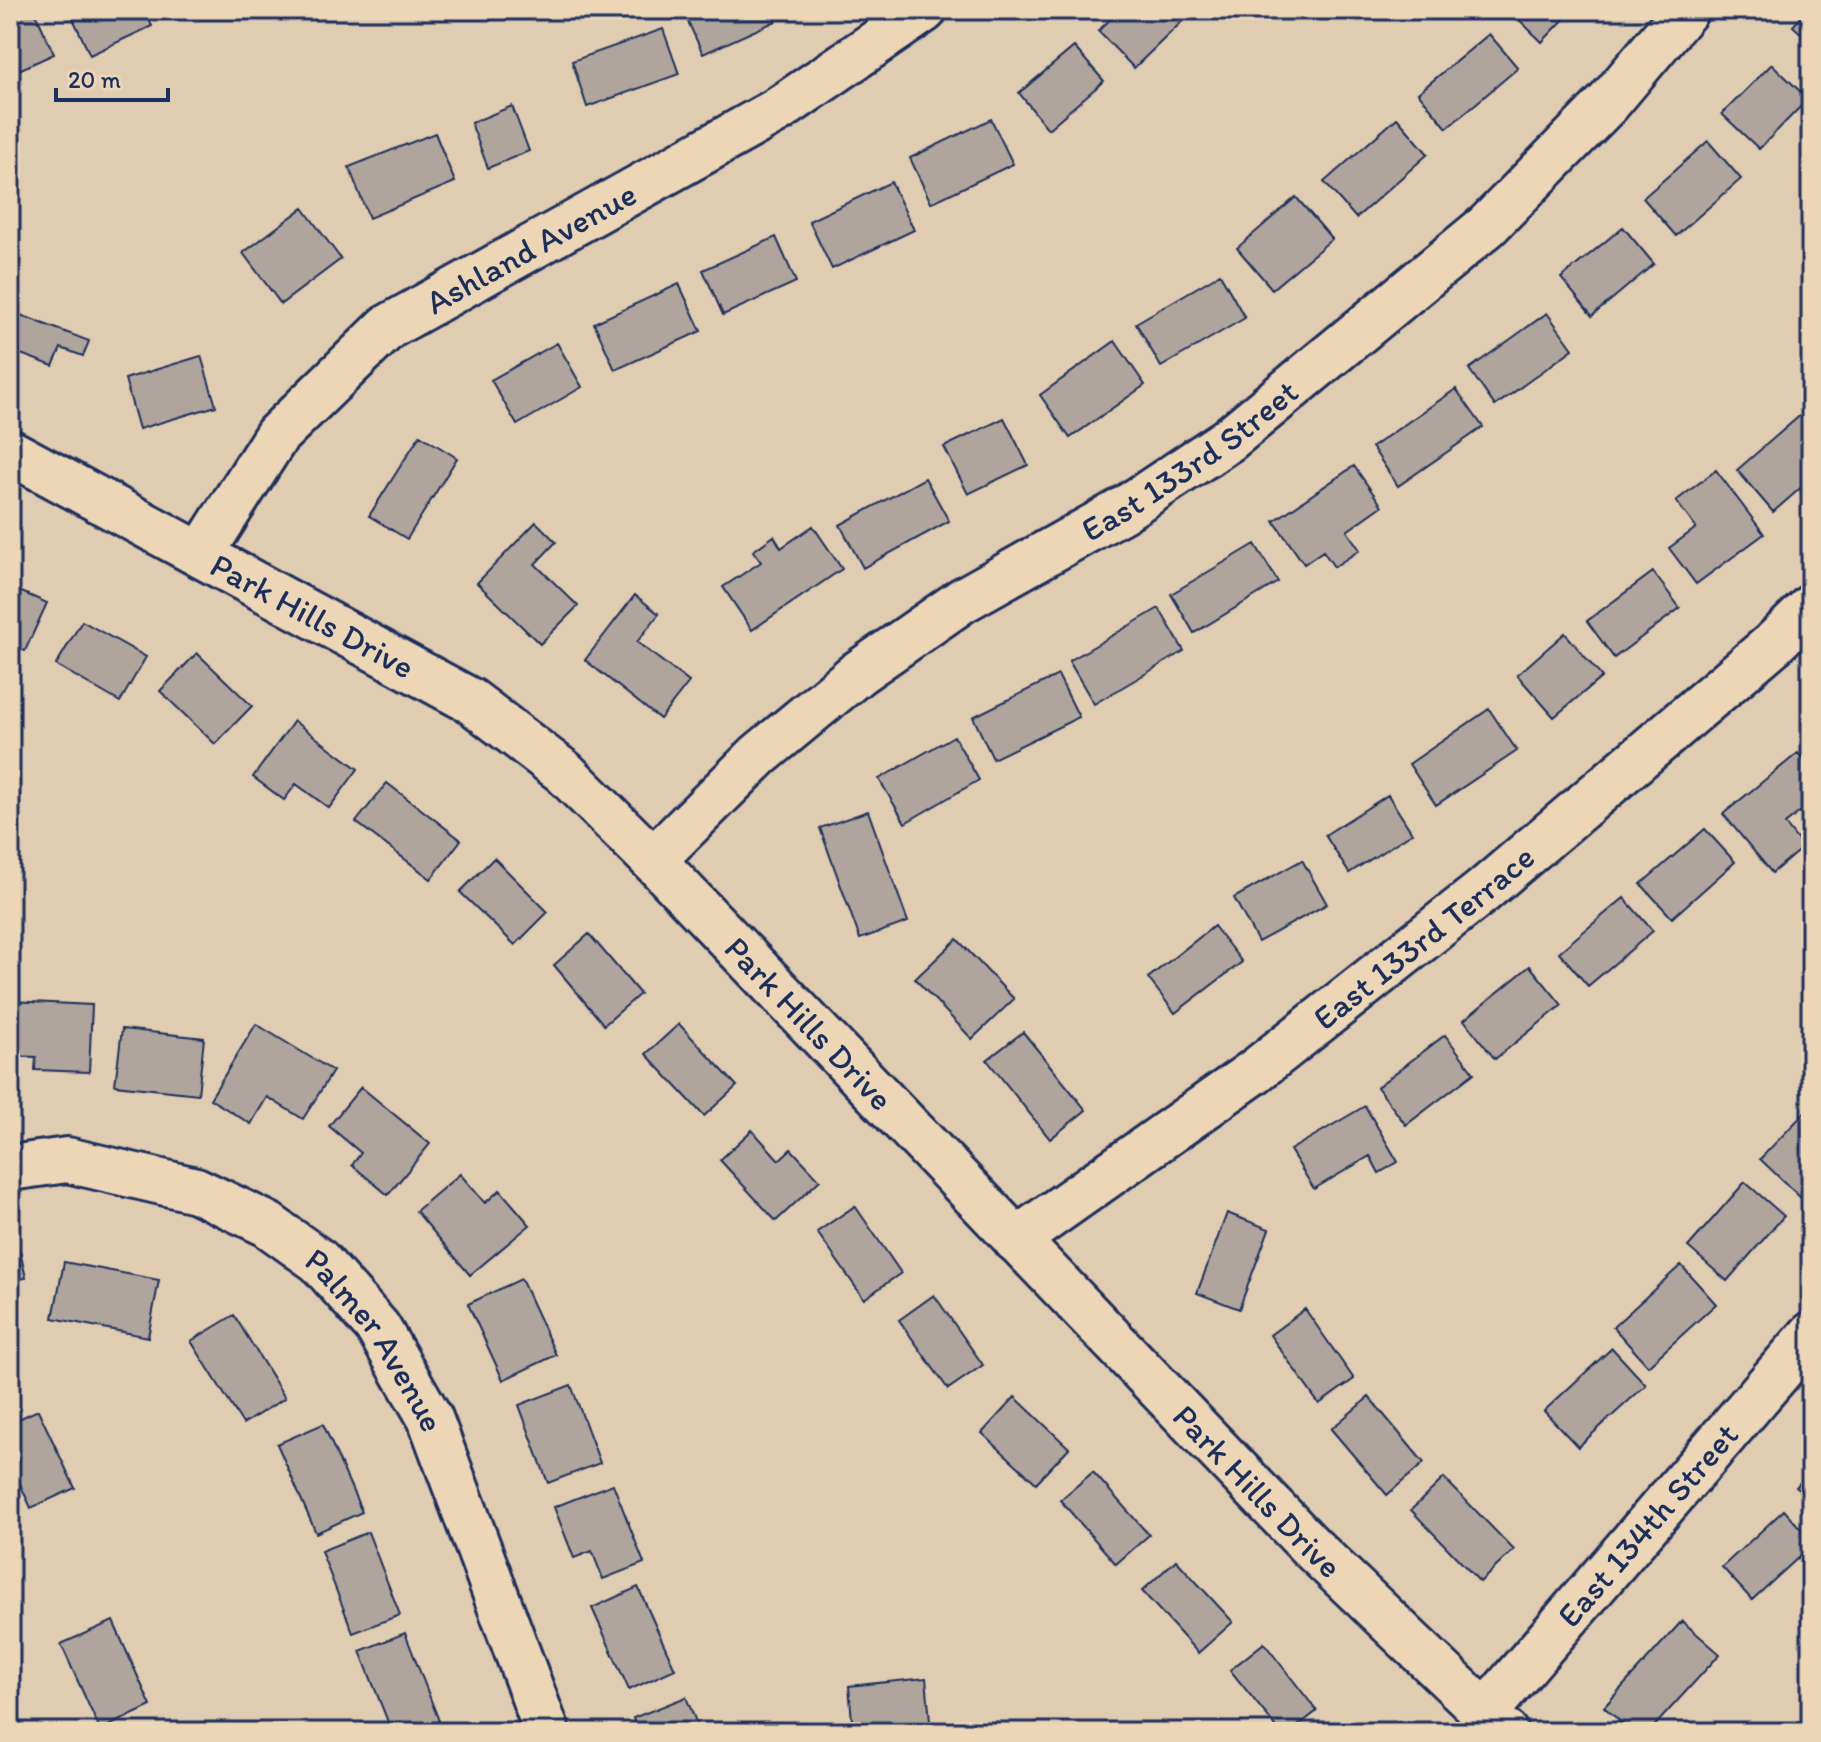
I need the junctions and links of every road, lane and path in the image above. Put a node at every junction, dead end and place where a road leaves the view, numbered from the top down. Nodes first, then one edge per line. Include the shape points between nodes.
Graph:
1 (924, 10) edge
2 (1686, 10) edge
3 (10, 452) edge
4 (202, 553) junction
5 (1811, 607) edge
6 (653, 860) junction
7 (10, 1168) edge
8 (1016, 1240) junction
9 (1811, 1335) edge
10 (1494, 1723) edge
11 (547, 1732) edge

1 - 4 street, Ashland Avenue via 778,110 388,327 277,435
2 - 6 street, East 133rd Street via 1608,103 1487,226 1252,421 1123,510 963,600 858,673 759,755
3 - 4 street, Park Hills Drive
4 - 6 street, Park Hills Drive via 471,701 564,772
5 - 8 street, East 133rd Terrace via 1483,891 1254,1072
6 - 8 street, Park Hills Drive
7 - 11 street, Palmer Avenue via 67,1160 196,1190 267,1224 319,1261 378,1328 430,1418
8 - 10 street, Park Hills Drive via 1310,1546
9 - 10 street, East 134th Street

